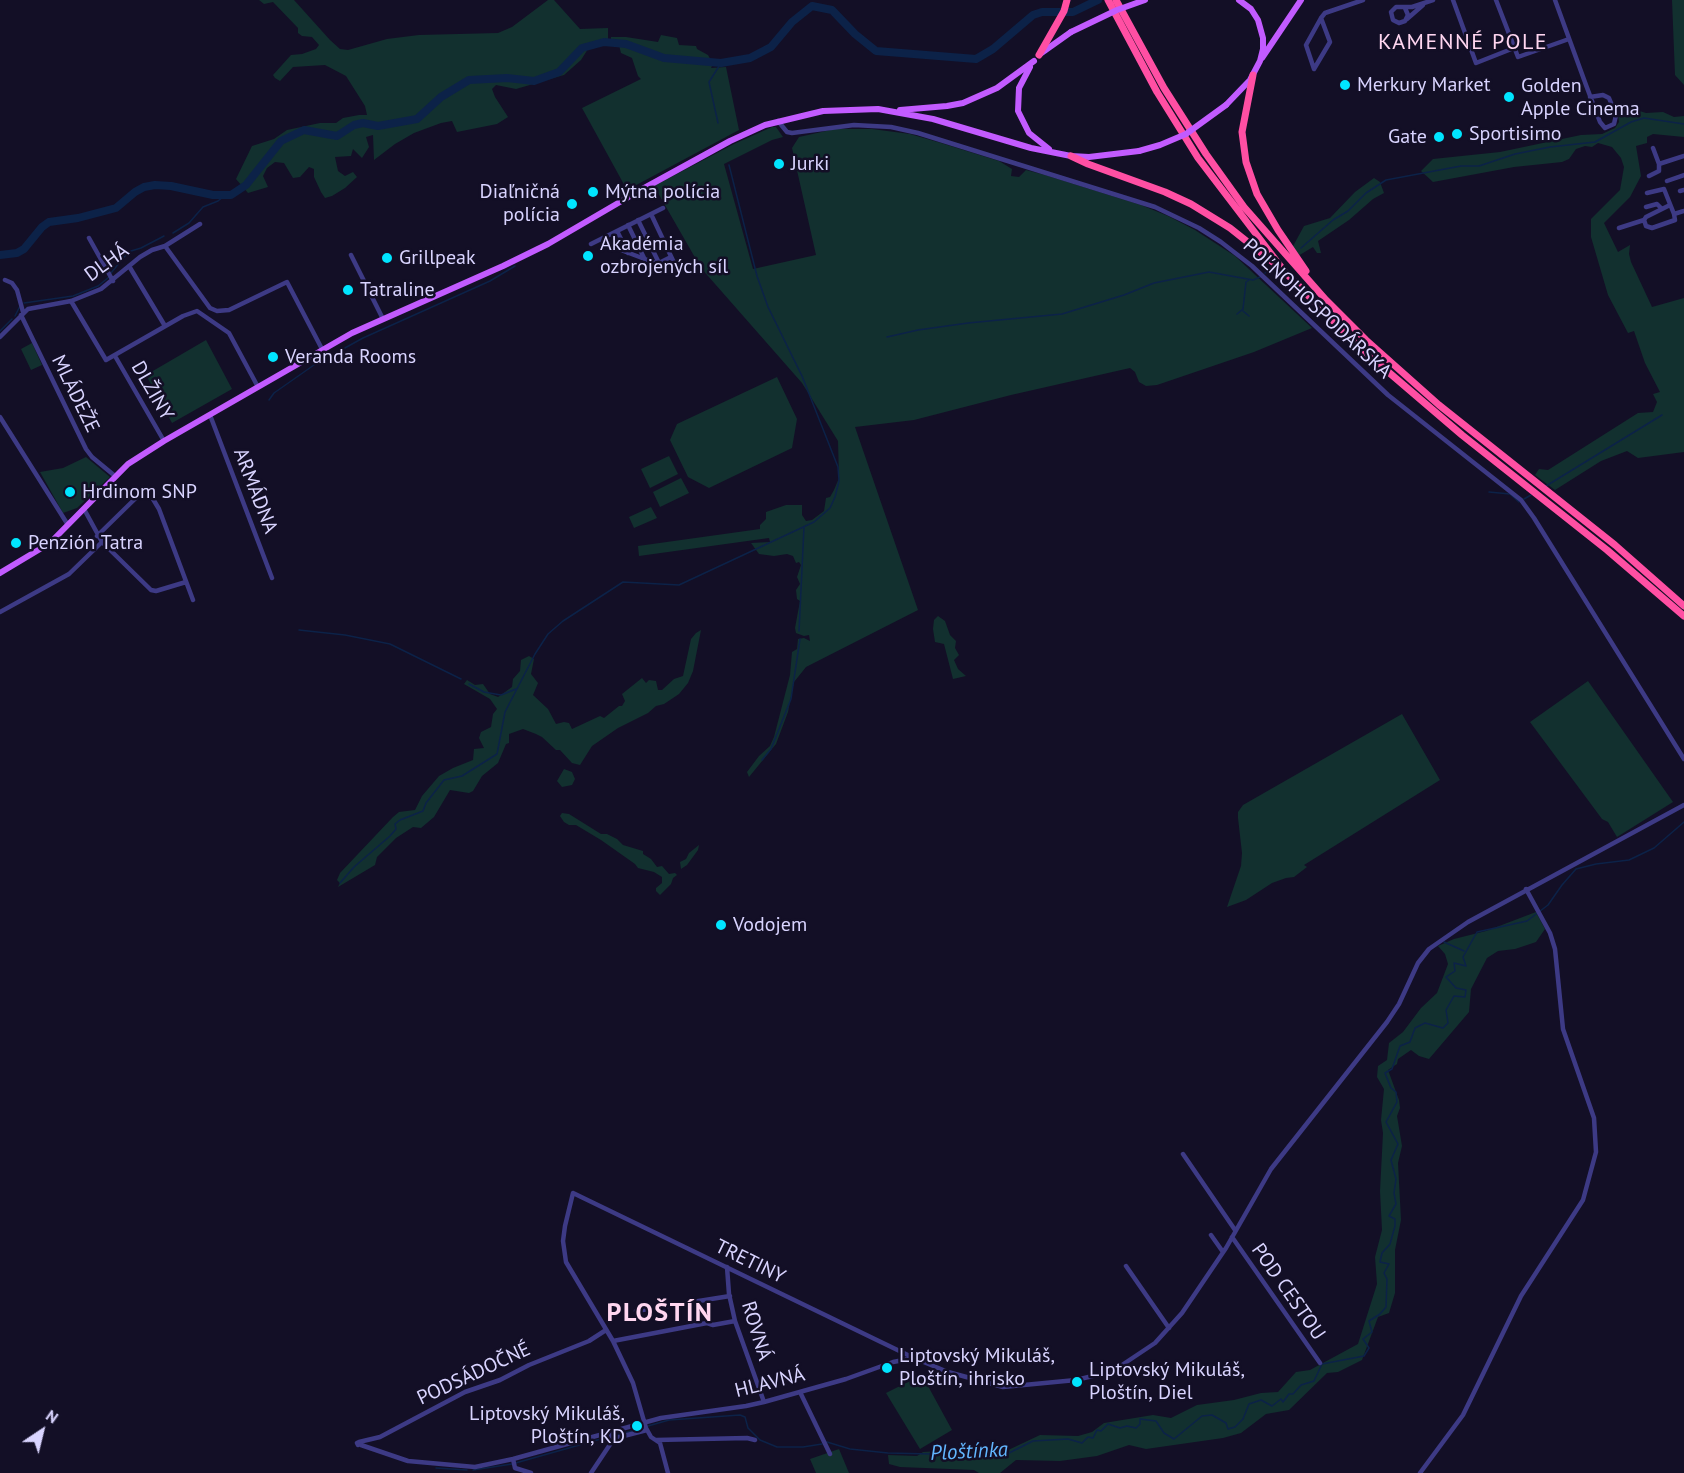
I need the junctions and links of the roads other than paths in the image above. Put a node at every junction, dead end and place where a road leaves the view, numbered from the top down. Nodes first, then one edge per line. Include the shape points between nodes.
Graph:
1 (1067, 0) edge
2 (1145, 0) edge
3 (1239, 0) edge
4 (1301, 0) edge
5 (1363, 0) edge
6 (1433, 0) edge
7 (1453, 0) edge
8 (1496, 0) edge
9 (1555, 0) edge
10 (1112, 1) edge
11 (1425, 3) junction
12 (1394, 4) edge
13 (1402, 7) junction
14 (1321, 18) junction
15 (1407, 19) junction
16 (1569, 39) junction
17 (1514, 48) junction
18 (1036, 58) junction
19 (1260, 61) junction
20 (1253, 75) junction
21 (1590, 97) junction
22 (889, 110) junction
23 (778, 121) junction
24 (1653, 148) dead end
25 (1053, 151) junction
26 (1071, 156) junction
27 (1684, 156) edge
28 (1659, 164) junction
29 (1684, 175) edge
30 (1649, 176) dead end
31 (1667, 181) dead end
32 (1647, 193) dead end
33 (1670, 205) junction
34 (1646, 207) dead end
35 (663, 208) dead end
36 (1661, 208) junction
37 (1684, 211) edge
38 (651, 214) junction
39 (1674, 214) junction
40 (638, 220) junction
41 (1644, 220) junction
42 (200, 224) dead end
43 (628, 225) junction
44 (1619, 228) dead end
45 (617, 231) junction
46 (88, 238) dead end
47 (601, 239) junction
48 (591, 243) dead end
49 (165, 246) junction
50 (628, 254) junction
51 (351, 255) dead end
52 (671, 257) junction
53 (645, 260) junction
54 (658, 263) junction
55 (129, 266) junction
56 (1285, 272) junction
57 (111, 277) junction
58 (5, 280) dead end
59 (1326, 300) junction
60 (70, 301) junction
61 (210, 308) junction
62 (22, 314) junction
63 (203, 314) junction
64 (382, 319) junction
65 (165, 326) junction
66 (0, 336) edge
67 (322, 350) junction
68 (115, 356) junction
69 (258, 387) junction
70 (210, 415) junction
71 (0, 417) edge
72 (164, 441) junction
73 (116, 476) junction
74 (84, 509) junction
75 (68, 525) junction
76 (97, 536) junction
77 (102, 542) junction
78 (0, 573) edge
79 (272, 578) dead end
80 (186, 582) junction
81 (193, 600) dead end
82 (1684, 606) edge
83 (0, 612) edge
84 (1684, 616) edge
85 (1684, 759) edge
86 (1684, 805) edge
87 (1526, 889) junction
88 (1183, 1154) dead end
89 (1235, 1230) junction
90 (1211, 1235) dead end
91 (1232, 1237) junction
92 (1223, 1252) junction
93 (1126, 1266) dead end
94 (727, 1267) junction
95 (730, 1296) junction
96 (636, 1311) dead end
97 (735, 1321) junction
98 (1169, 1328) junction
99 (606, 1330) junction
100 (613, 1341) junction
101 (914, 1359) junction
102 (1320, 1363) dead end
103 (801, 1392) junction
104 (764, 1402) junction
105 (646, 1426) junction
106 (611, 1436) junction
107 (656, 1440) junction
108 (755, 1440) dead end
109 (830, 1454) dead end
110 (514, 1465) edge
111 (472, 1469) edge
112 (531, 1473) edge
113 (591, 1473) edge
114 (668, 1473) edge
115 (1420, 1473) edge

1 - 18 highway
2 - 18 main road, bridge via 1071,32
3 - 19 main road via 1251,9 1259,23 1263,40
4 - 19 main road
5 - 14 street via 1325,13
6 - 11 street
7 - 17 street via 1476,63
8 - 17 street
9 - 16 street
10 - 56 highway via 1157,92 1198,158
10 - 59 highway via 1206,154 1244,207
11 - 13 street
11 - 15 street
12 - 13 street
12 - 15 street via 1393,20 1400,23
13 - 15 street
14 - 14 street via 1306,45 1314,69 1330,42
16 - 17 street via 1518,57
16 - 21 street
18 - 22 main road via 997,88 963,103
18 - 25 main road via 1019,88 1018,111 1029,133
19 - 20 main road
20 - 26 main road, bridge via 1226,105 1186,134 1160,146 1089,158
20 - 59 highway via 1242,132 1248,171 1278,230
21 - 21 street via 1602,126 1614,124 1616,115 1608,98
22 - 23 main road via 833,110
22 - 25 main road
23 - 64 main road via 730,141 561,237
23 - 85 street, POĽNOHOSPODÁRSKA via 792,133 866,125 928,136 1155,207 1199,228 1234,252 1388,395 1521,500
24 - 28 street
25 - 26 main road
26 - 56 highway via 1191,204 1230,228
27 - 28 street
28 - 30 street via 1659,171
29 - 31 street
32 - 33 street via 1664,189
33 - 36 street
33 - 39 street
34 - 36 street via 1658,204
35 - 38 street
36 - 41 street
37 - 39 street
38 - 40 street
38 - 52 street
39 - 41 street via 1675,220 1652,228
40 - 43 street
40 - 54 street
41 - 44 street
42 - 49 street, DLHÁ
43 - 45 street
43 - 53 street
45 - 47 street
45 - 50 street
46 - 57 street
47 - 48 street
47 - 50 street
49 - 55 street, DLHÁ
49 - 61 street
50 - 53 street
51 - 64 street
52 - 54 street
52 - 54 street via 677,269
53 - 54 street
55 - 57 street, DLHÁ
55 - 65 street
56 - 84 highway via 1358,346
57 - 60 street, DLHÁ via 101,289
58 - 62 street, MLÁDEŽE via 17,290
59 - 82 highway via 1439,405 1615,545
60 - 62 street, DLHÁ via 31,308
60 - 68 street via 105,359
61 - 63 street
61 - 67 street via 229,310 287,282
62 - 66 street, DLHÁ
62 - 73 street, MLÁDEŽE via 87,451
63 - 65 street via 193,311
63 - 69 street via 229,333
64 - 67 main road
65 - 68 street
67 - 69 main road
68 - 72 street, DLŽINY
69 - 70 main road
70 - 72 main road
70 - 79 street, ARMÁDNA
71 - 75 street
72 - 73 main road via 138,456
73 - 74 main road
74 - 75 main road
74 - 76 street
75 - 78 main road via 42,549
76 - 77 street
76 - 80 street via 142,493 150,494
77 - 80 street via 151,590
77 - 83 street via 69,574
80 - 81 street
86 - 87 street, TRETINY
87 - 89 street, TRETINY via 1458,927 1425,953 1394,1012 1286,1147
87 - 115 street via 1552,938 1557,958 1565,1038 1594,1118 1594,1166 1583,1200 1521,1296 1469,1405
88 - 89 street
89 - 91 street, TRETINY
90 - 92 street
91 - 92 street, TRETINY
91 - 102 street, POD CESTOU
92 - 98 street, TRETINY
93 - 98 street
94 - 95 street, ROVNÁ
94 - 99 street, TRETINY via 573,1193 565,1226 566,1262
94 - 101 street, TRETINY
95 - 96 street
95 - 97 street, ROVNÁ
97 - 100 street
97 - 104 street, ROVNÁ
98 - 101 street, TRETINY via 1128,1362 1101,1374 1061,1382 998,1387
99 - 100 street
99 - 111 street, PODSÁDOČNÉ via 589,1341 465,1392 380,1437 357,1443 408,1461
100 - 105 street via 633,1383
101 - 103 street, HLAVNÁ
103 - 104 street, HLAVNÁ
103 - 109 street
104 - 105 street, HLAVNÁ
105 - 106 street
105 - 106 street via 638,1424
105 - 107 street
106 - 110 street
106 - 113 street
107 - 108 street
107 - 114 street
110 - 111 street
110 - 112 street

